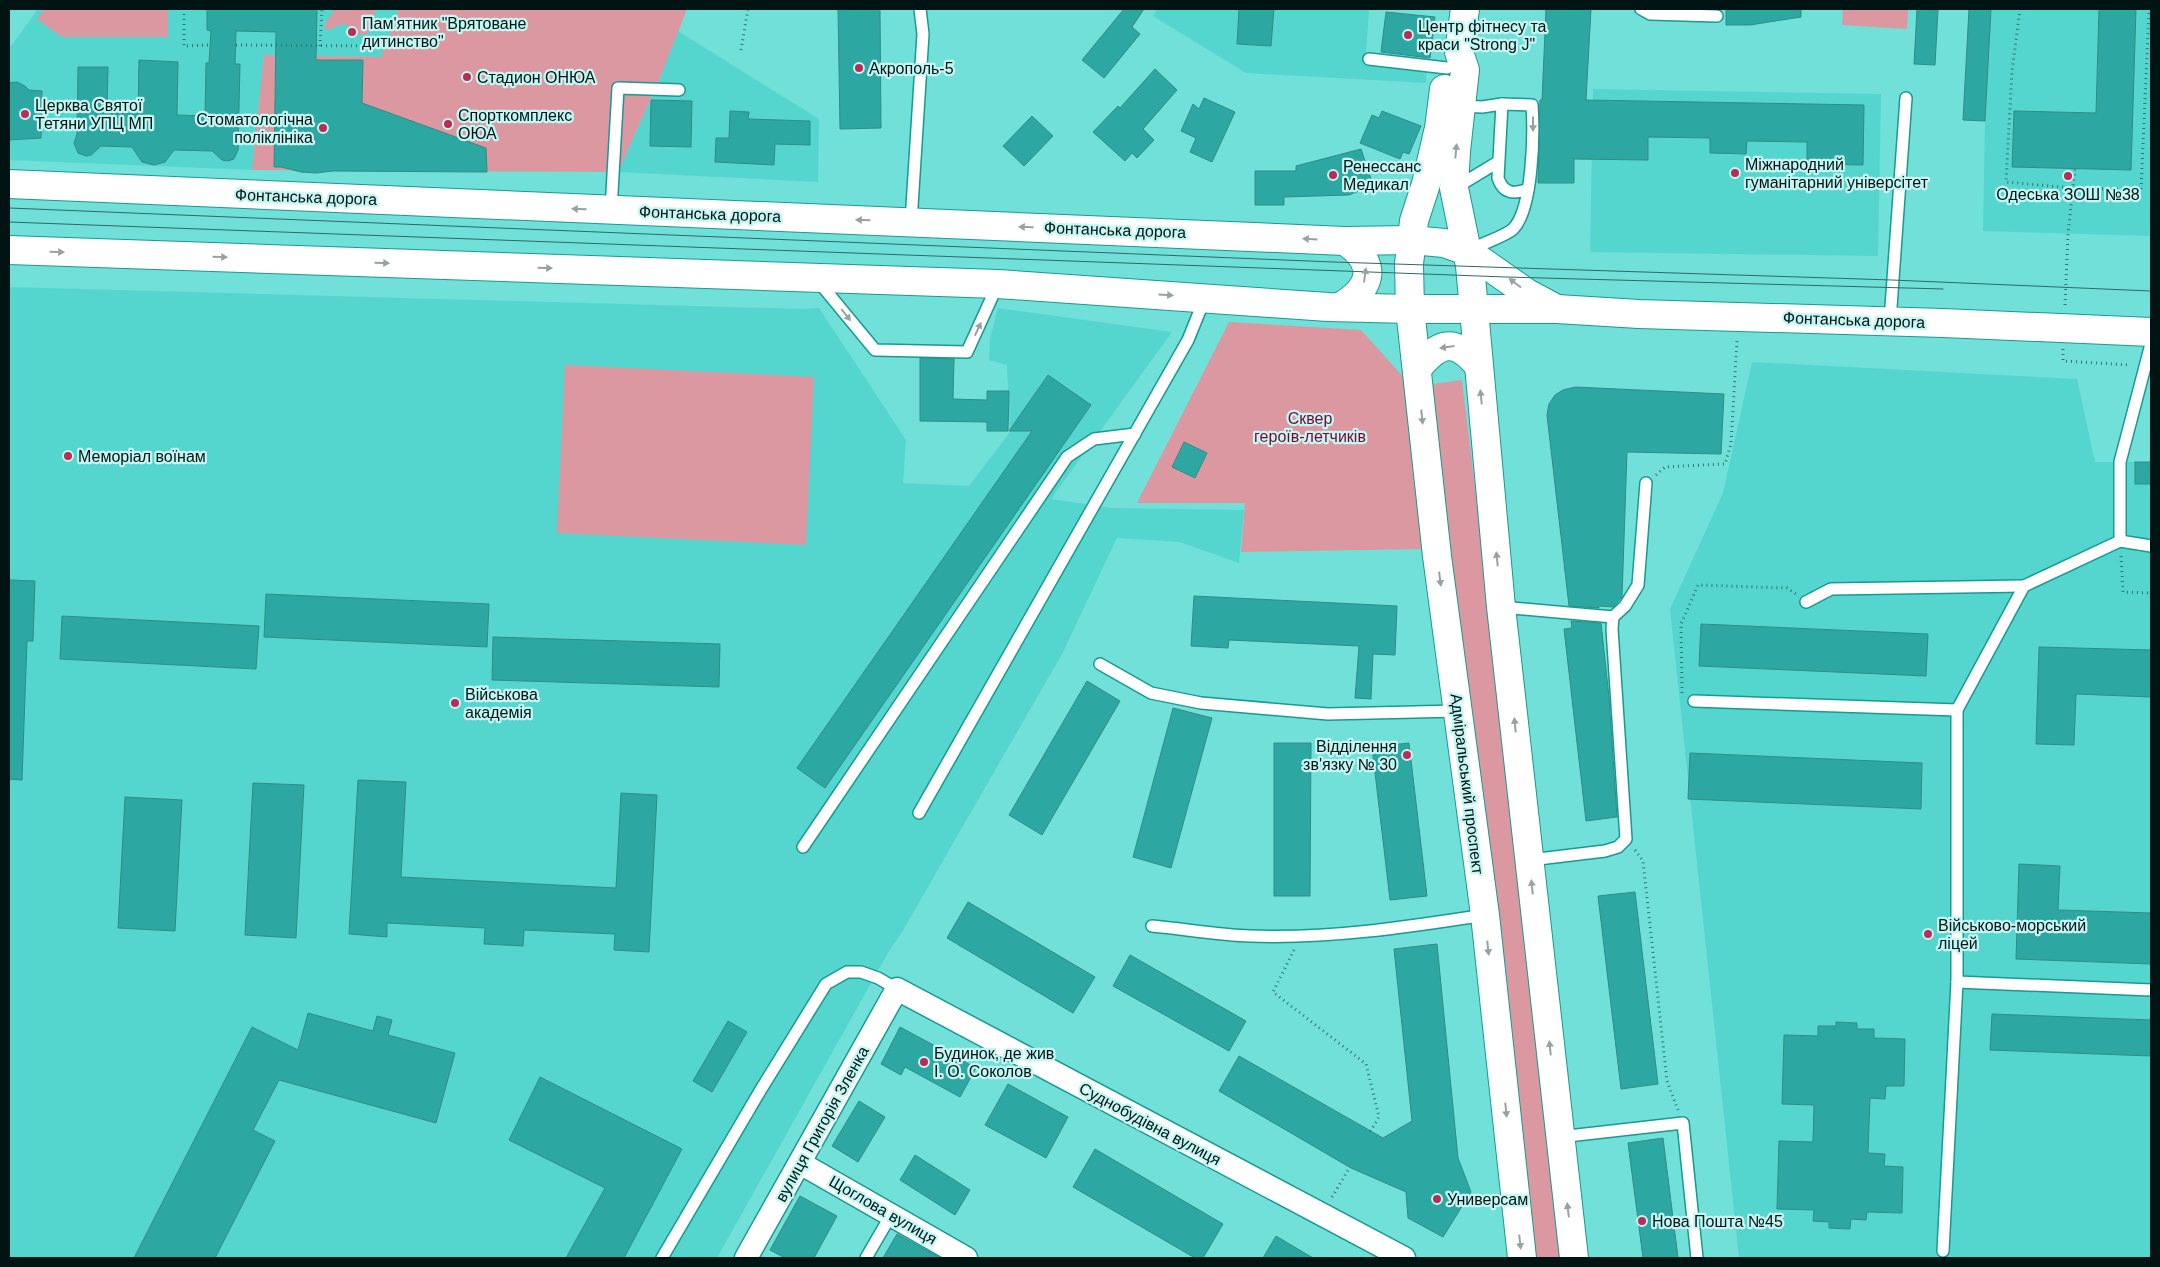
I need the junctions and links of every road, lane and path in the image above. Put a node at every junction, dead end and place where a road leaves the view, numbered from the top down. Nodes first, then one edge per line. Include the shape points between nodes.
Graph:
1 (184, 9) edge
2 (322, 9) edge
3 (748, 9) edge
4 (920, 9) edge
5 (1465, 9) edge
6 (1641, 9) edge
7 (2020, 9) edge
8 (2150, 9) edge
9 (1717, 16) dead end
10 (210, 46) dead end
11 (236, 46) dead end
12 (320, 46) junction
13 (379, 46) dead end
14 (741, 50) dead end
15 (1369, 59) dead end
16 (1454, 60) junction
17 (679, 90) dead end
18 (1906, 98) dead end
19 (1502, 104) junction
20 (1461, 106) junction
21 (1498, 162) junction
22 (2076, 169) dead end
23 (9, 184) edge
24 (1454, 188) junction
25 (2073, 188) junction
26 (1528, 189) junction
27 (611, 210) junction
28 (912, 222) junction
29 (1412, 240) junction
30 (1345, 241) junction
31 (9, 250) edge
32 (1467, 251) junction
33 (815, 278) junction
34 (998, 284) junction
35 (1205, 298) junction
36 (1340, 307) junction
37 (1410, 309) junction
38 (1557, 309) junction
39 (1474, 310) junction
40 (1739, 317) junction
41 (1890, 321) junction
42 (2064, 328) junction
43 (2151, 332) edge
44 (2151, 344) edge
45 (1478, 365) junction
46 (2146, 366) junction
47 (1417, 369) junction
48 (1135, 434) junction
49 (1646, 483) joint
50 (2120, 541) junction
51 (2151, 546) edge
52 (2024, 586) junction
53 (2151, 594) edge
54 (1806, 602) joint
55 (1501, 607) junction
56 (1613, 617) junction
57 (1100, 664) dead end
58 (1694, 701) joint
59 (1957, 710) junction
60 (1458, 711) junction
61 (918, 813) dead end
62 (1626, 839) junction
63 (803, 847) dead end
64 (1530, 860) junction
65 (1485, 915) junction
66 (1152, 926) dead end
67 (1302, 936) junction
68 (1957, 982) junction
69 (897, 989) junction
70 (2151, 990) edge
71 (1683, 1123) junction
72 (1370, 1132) dead end
73 (1559, 1137) junction
74 (800, 1163) junction
75 (1350, 1167) dead end
76 (1322, 1214) junction
77 (891, 1215) junction
78 (1943, 1251) dead end
79 (662, 1258) edge
80 (746, 1258) edge
81 (866, 1258) edge
82 (966, 1258) edge
83 (1404, 1258) edge
84 (1522, 1258) edge
85 (1574, 1258) edge
86 (1697, 1258) edge

1 - 10 path via 184,46
2 - 12 path
3 - 14 path
4 - 28 lane via 923,34
5 - 16 main road, Адміральський проспект
6 - 9 lane via 1650,14
7 - 25 path via 2012,71 2006,182
8 - 25 path via 2141,190
11 - 12 path
12 - 13 path
15 - 16 lane
16 - 20 main road via 1466,70
16 - 29 main road, Адміральський проспект
17 - 27 lane via 618,88
18 - 41 lane
19 - 20 lane
19 - 21 lane
19 -> 26 lane via 1532,105
24 -> 20 main road
21 - 24 lane
21 - 26 lane via 1501,187 1517,194
22 - 25 path
27 -> 23 main road, Фонтанська дорога
24 - 32 main road
25 - 42 path
26 - 32 lane via 1524,208 1513,229
28 -> 27 main road, Фонтанська дорога
30 -> 28 main road, Фонтанська дорога
29 - 30 main road, Фонтанська дорога
29 - 32 main road, Фонтанська дорога via 1444,243
29 - 37 main road, Адміральський проспект
36 -> 30 main road via 1354,298 1367,271 1359,251
31 -> 33 main road
38 -> 32 main road, Фонтанська дорога
32 - 39 main road
33 - 34 main road
33 -> 34 lane via 875,350 915,352 967,352
34 -> 35 main road
35 - 36 main road
35 - 48 lane via 1188,340
36 - 37 main road
37 - 39 main road, Фонтанська дорога
37 - 47 main road, Адміральський проспект
38 - 39 main road, Фонтанська дорога
38 - 40 main road, Фонтанська дорога
39 - 45 main road
40 - 41 main road, Фонтанська дорога
40 - 49 path via 1731,444 1725,464 1666,467
41 - 42 main road, Фонтанська дорога
42 - 43 main road, Фонтанська дорога
42 - 46 path via 2063,361
44 - 46 lane
45 -> 47 main road via 1467,352 1455,346 1442,346 1428,355
55 -> 45 main road
46 - 50 lane via 2120,462
47 -> 60 main road, Адміральський проспект
48 - 61 lane
48 - 63 lane via 1094,439 1067,457
49 - 56 lane via 1638,585 1625,606
50 - 51 lane
50 - 52 lane
50 - 53 path via 2123,592
52 - 54 lane via 1831,589
52 - 59 lane
54 - 58 path via 1788,588 1698,585 1681,624 1682,693
55 - 56 lane
64 -> 55 main road
56 - 62 lane
57 - 60 lane via 1151,693 1201,703 1328,714
58 - 59 lane
59 - 68 lane
60 - 65 main road, Адміральський проспект
62 - 64 lane via 1618,847 1605,851
62 - 71 path via 1643,860 1667,1081
73 -> 64 main road
65 - 67 lane
65 -> 84 main road, Адміральський проспект
66 - 67 lane via 1249,936
67 - 72 path via 1273,992 1366,1064 1379,1117
68 - 70 lane
68 - 78 lane
69 - 74 street, вулиця Григорія Зленка
69 - 76 street, Суднобудівна вулиця
69 - 79 lane via 861,972 847,972 826,984
71 - 73 lane
71 - 86 lane
85 -> 73 main road
74 - 77 street, Щоглова вулиця
74 - 80 street, вулиця Григорія Зленка
75 - 76 path
76 - 83 street, Суднобудівна вулиця
77 - 81 lane
77 - 82 street, Щоглова вулиця

